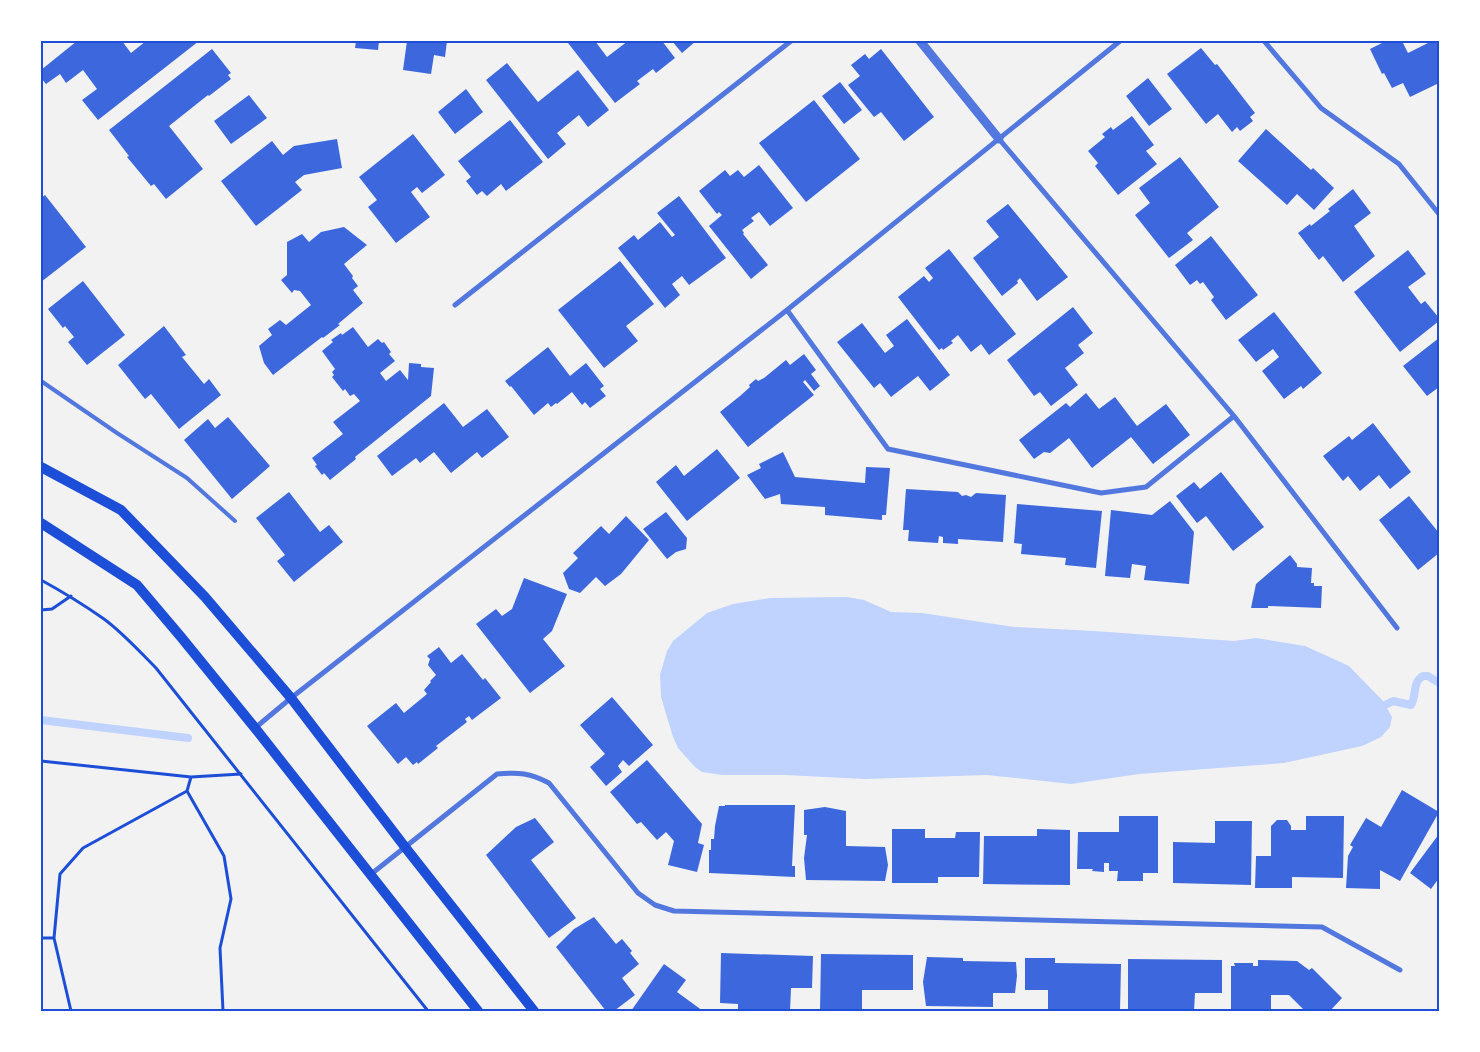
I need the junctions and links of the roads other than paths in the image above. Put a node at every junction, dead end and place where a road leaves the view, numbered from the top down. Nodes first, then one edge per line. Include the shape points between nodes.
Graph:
1 (790, 41) edge
2 (920, 41) edge
3 (1120, 41) edge
4 (1264, 41) edge
5 (999, 139) junction
6 (1439, 214) edge
7 (455, 305) dead end
8 (787, 310) junction
9 (41, 381) edge
10 (1234, 416) junction
11 (41, 467) edge
12 (235, 521) dead end
13 (41, 523) edge
14 (1397, 628) dead end
15 (291, 698) junction
16 (255, 728) junction
17 (405, 847) junction
18 (370, 875) junction
19 (1400, 970) dead end
20 (478, 1011) edge
21 (534, 1011) edge

1 - 7 street
2 - 5 street
3 - 5 street
4 - 6 street via 1321,108 1399,164
5 - 8 street
5 - 10 street
8 - 10 street via 888,449 1100,493 1146,487
8 - 15 street
9 - 12 lane via 187,478
10 - 14 street
11 - 15 main road via 120,510 205,597
13 - 16 main road via 137,586
15 - 16 street
15 - 17 main road
16 - 18 main road
17 - 18 street
17 - 19 street via 498,774 516,772 549,783 638,893 655,905 674,911 1322,927
17 - 21 main road
18 - 20 main road

